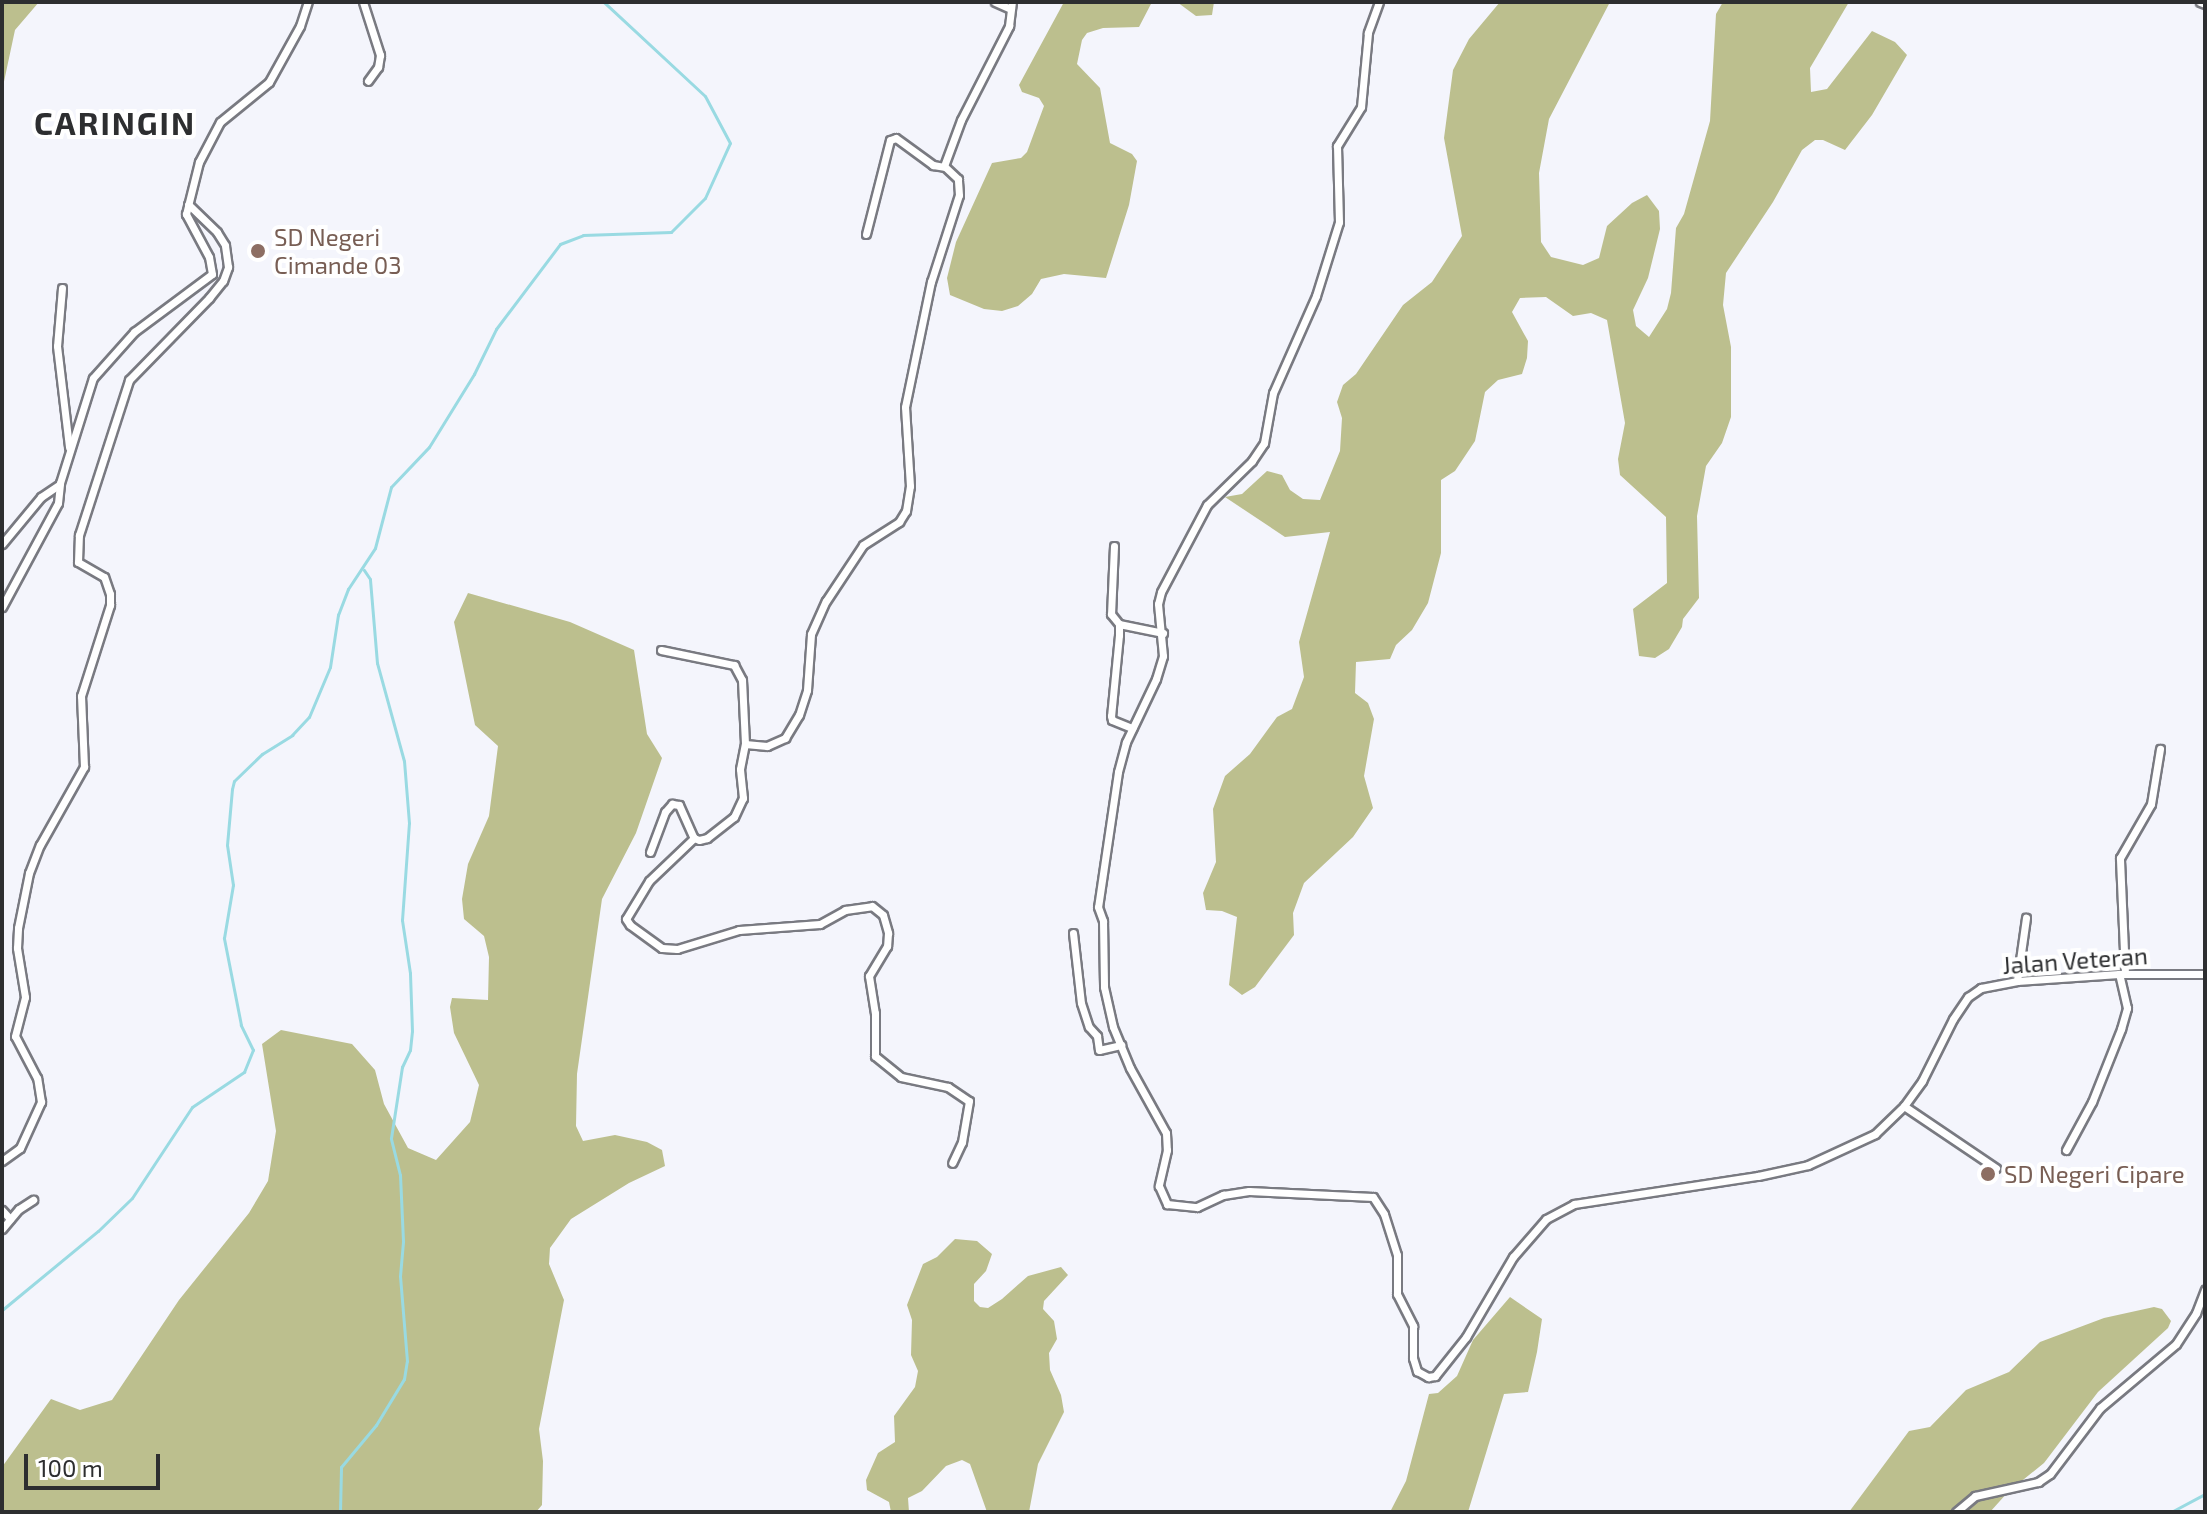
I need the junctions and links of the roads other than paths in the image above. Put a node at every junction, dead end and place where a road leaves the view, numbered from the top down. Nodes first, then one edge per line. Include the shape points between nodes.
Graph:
1 (308, 2) edge
2 (363, 2) edge
3 (995, 2) edge
4 (1379, 2) edge
5 (1012, 5) edge
6 (368, 81) dead end
7 (944, 167) junction
8 (188, 204) junction
9 (866, 234) dead end
10 (62, 288) dead end
11 (70, 449) junction
12 (60, 483) junction
13 (2, 544) edge
14 (1114, 546) dead end
15 (2, 607) edge
16 (1119, 624) junction
17 (1163, 633) junction
18 (661, 650) dead end
19 (1132, 728) junction
20 (745, 744) junction
21 (2160, 749) dead end
22 (694, 838) junction
23 (650, 852) dead end
24 (2026, 918) dead end
25 (1073, 933) dead end
26 (2122, 974) junction
27 (2205, 974) edge
28 (2017, 981) junction
29 (1121, 1045) junction
30 (1904, 1106) junction
31 (2066, 1150) dead end
32 (2, 1161) edge
33 (952, 1163) dead end
34 (1996, 1168) dead end
35 (33, 1200) dead end
36 (2, 1210) edge
37 (10, 1219) junction
38 (2, 1229) edge
39 (2205, 1290) edge
40 (1956, 1512) edge

1 - 8 street via 269,82 220,122 208,141
2 - 6 street via 380,55
3 - 5 street
4 - 17 street via 1368,33 1361,107 1337,146 1339,222 1316,296 1273,393 1264,443 1207,505 1161,592
5 - 7 street via 1009,26 966,109
7 - 9 street via 896,138 890,140
7 - 20 street via 959,187 931,282 905,407 910,486 906,511 899,522 863,545 826,601 811,634 807,690 785,738 767,746
8 - 11 street via 188,221 209,257 212,274 116,348 93,378
8 - 32 street via 217,232 228,267 209,298 129,380 79,535 78,562 104,577 110,605 81,696 84,767 40,845 18,928 25,997 15,1036 37,1078 41,1102 20,1148
10 - 11 street via 57,346
11 - 12 street
12 - 13 street via 41,497
12 - 15 street via 48,525
14 - 16 street via 1111,614
16 - 17 street
16 - 19 street via 1111,716
17 - 19 street via 1159,669
18 - 20 street via 734,665 742,680
19 - 29 street via 1118,772 1098,907 1104,987
20 - 22 street via 741,806 707,838
21 - 26 street via 2151,804 2120,858
22 - 23 street via 679,805 672,804
22 - 33 street via 649,881 626,919 630,925 662,948 677,949 739,930 820,924 845,910 872,906 883,915 888,933 887,946 869,976 875,1056 901,1077 948,1087 969,1101 962,1142
24 - 28 street
25 - 29 street via 1089,1027 1099,1050
26 - 27 street, Jalan Veteran
26 - 28 street, Jalan Veteran
26 - 31 street via 2127,1008 2121,1029
28 - 30 street, Jalan Veteran via 1981,988 1968,997
29 - 30 street, Jalan Veteran via 1168,1139 1160,1172 1162,1196 1172,1206 1197,1207 1249,1191 1373,1197 1397,1255 1397,1294 1413,1326 1413,1358 1417,1371 1428,1377 1450,1361 1513,1257 1546,1219 1574,1204 1808,1165 1880,1131
30 - 34 street
35 - 37 street
36 - 37 street
37 - 38 street
39 - 40 street via 2176,1344 2100,1408 2050,1474 2038,1482 1975,1496

